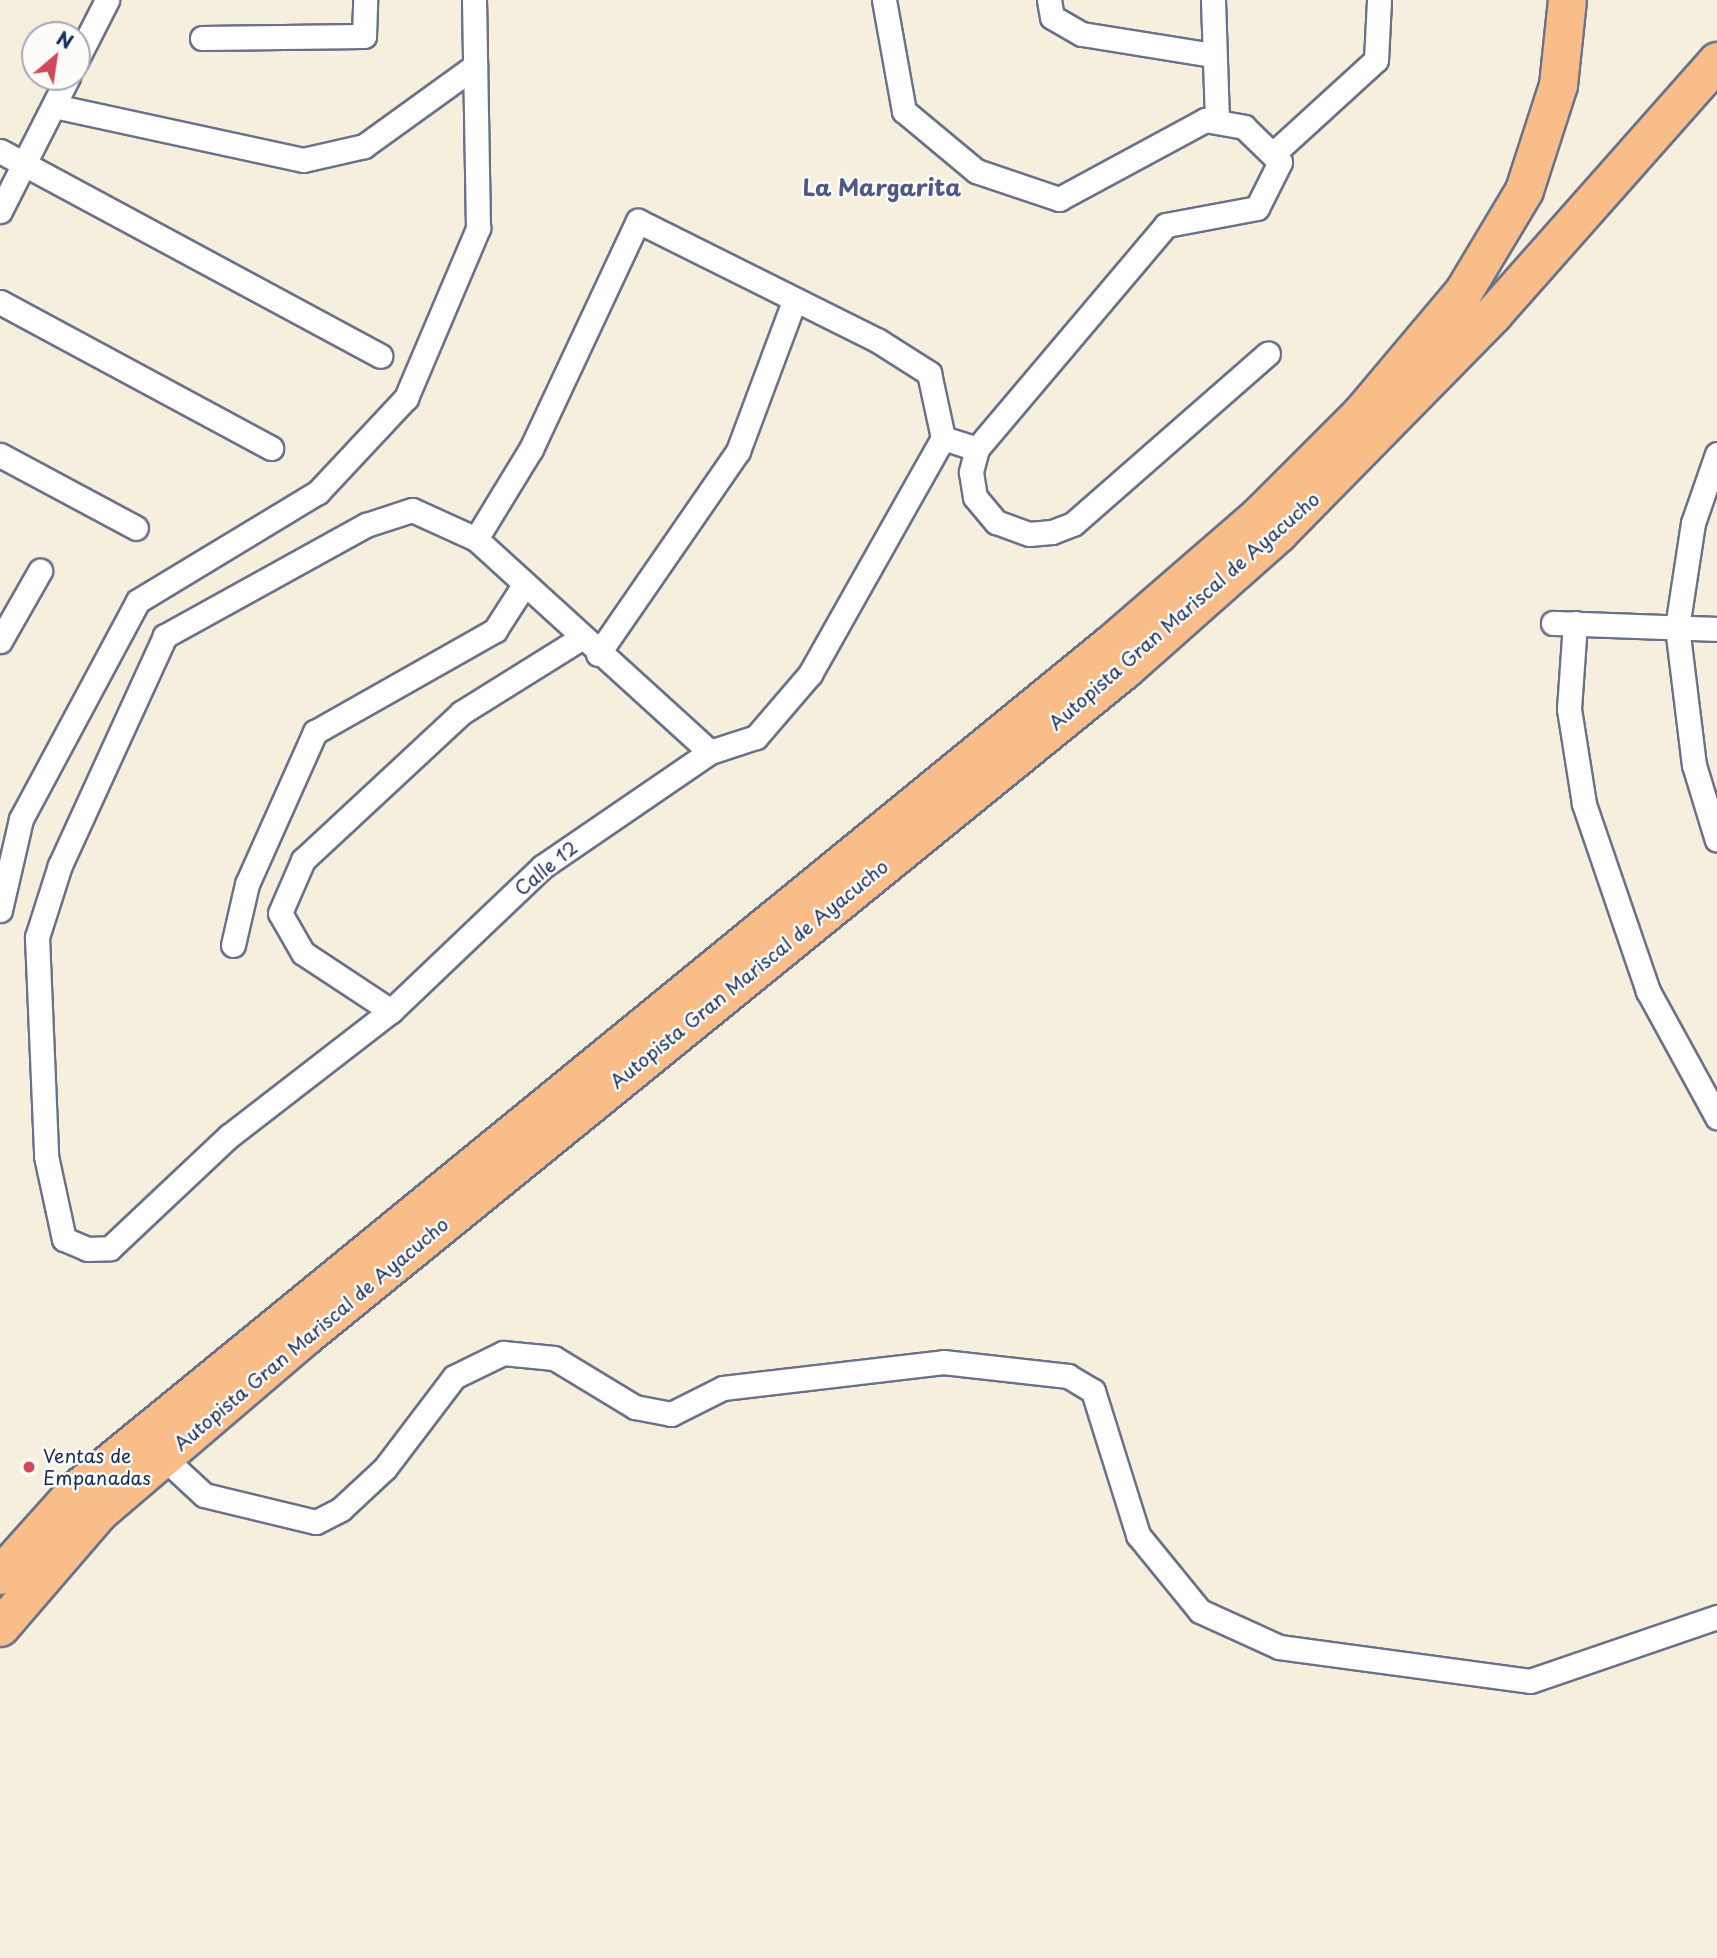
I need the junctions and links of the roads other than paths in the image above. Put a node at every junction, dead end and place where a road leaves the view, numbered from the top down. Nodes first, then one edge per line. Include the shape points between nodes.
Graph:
1 (107, 0) edge
2 (365, 0) edge
3 (474, 0) edge
4 (884, 0) edge
5 (1049, 0) edge
6 (1213, 0) edge
7 (1379, 0) edge
8 (1567, 0) edge
9 (91, 31) edge
10 (202, 38) dead end
11 (1213, 55) junction
12 (1717, 61) edge
13 (475, 66) junction
14 (61, 91) edge
15 (54, 106) junction
16 (1217, 122) junction
17 (0, 151) edge
18 (1273, 155) junction
19 (24, 164) junction
20 (0, 211) edge
21 (794, 301) junction
22 (0, 302) edge
23 (1268, 354) dead end
24 (380, 356) dead end
25 (943, 438) junction
26 (271, 448) dead end
27 (978, 449) junction
28 (1717, 454) edge
29 (0, 455) edge
30 (136, 528) dead end
31 (476, 540) junction
32 (40, 571) dead end
33 (524, 585) junction
34 (1677, 627) junction
35 (1717, 629) edge
36 (581, 638) junction
37 (0, 641) edge
38 (598, 654) junction
39 (710, 752) junction
40 (1717, 839) edge
41 (0, 910) edge
42 (233, 945) dead end
43 (391, 1011) junction
44 (1717, 1117) edge
45 (163, 1457) junction
46 (0, 1575) edge
47 (1717, 1617) edge
48 (0, 1627) edge

1 - 9 street
2 - 10 street via 364,36
3 - 13 street
4 - 16 street via 904,111 976,171 1059,199 1156,152 1205,120
5 - 11 street via 1052,17 1083,34
6 - 11 street
7 - 18 street via 1376,60
8 - 46 highway, Autopista Gran Mariscal de Ayacucho via 1558,85 1524,190 1463,292 1361,413 1250,523 1109,645 285,1313 77,1489
11 - 16 street
12 - 45 highway, Autopista Gran Mariscal de Ayacucho via 1493,314 1278,533 1125,669
13 - 15 street via 364,146 303,160
13 - 41 street via 478,228 406,398 318,492 138,601 21,819
14 - 15 street
15 - 19 street
16 - 18 street via 1244,127
17 - 19 street
18 - 27 street via 1280,162 1257,208 1166,225
19 - 20 street
19 - 24 street
21 - 25 street via 929,373
21 - 31 street via 638,221 531,449
21 - 38 street via 738,451
22 - 26 street
23 - 27 street via 1073,524 1052,532 1029,534 996,522 975,497 971,472
25 - 27 street
25 - 39 street, Calle 12 via 810,674 756,737
28 - 34 street via 1693,523
29 - 30 street
31 - 33 street
31 - 43 street, Calle 12 via 412,510 366,525 165,636 60,865 37,937 46,1156 64,1239 87,1249 110,1248 229,1136
32 - 37 street
33 - 36 street
33 - 42 street via 495,630 315,732 247,884
34 - 35 street
34 - 40 street via 1694,765
34 - 44 street via 1564,623 1569,709 1584,804 1648,991
36 - 38 street
36 - 43 street via 461,713 303,860 280,913 303,953
38 - 39 street
39 - 43 street, Calle 12 via 542,867
45 - 47 street via 204,1495 316,1522 341,1509 378,1475 454,1377 503,1353 554,1359 635,1407 671,1414 723,1388 943,1362 1068,1376 1093,1391 1138,1535 1200,1611 1279,1647 1530,1681
45 - 48 highway, Autopista Gran Mariscal de Ayacucho via 99,1512

